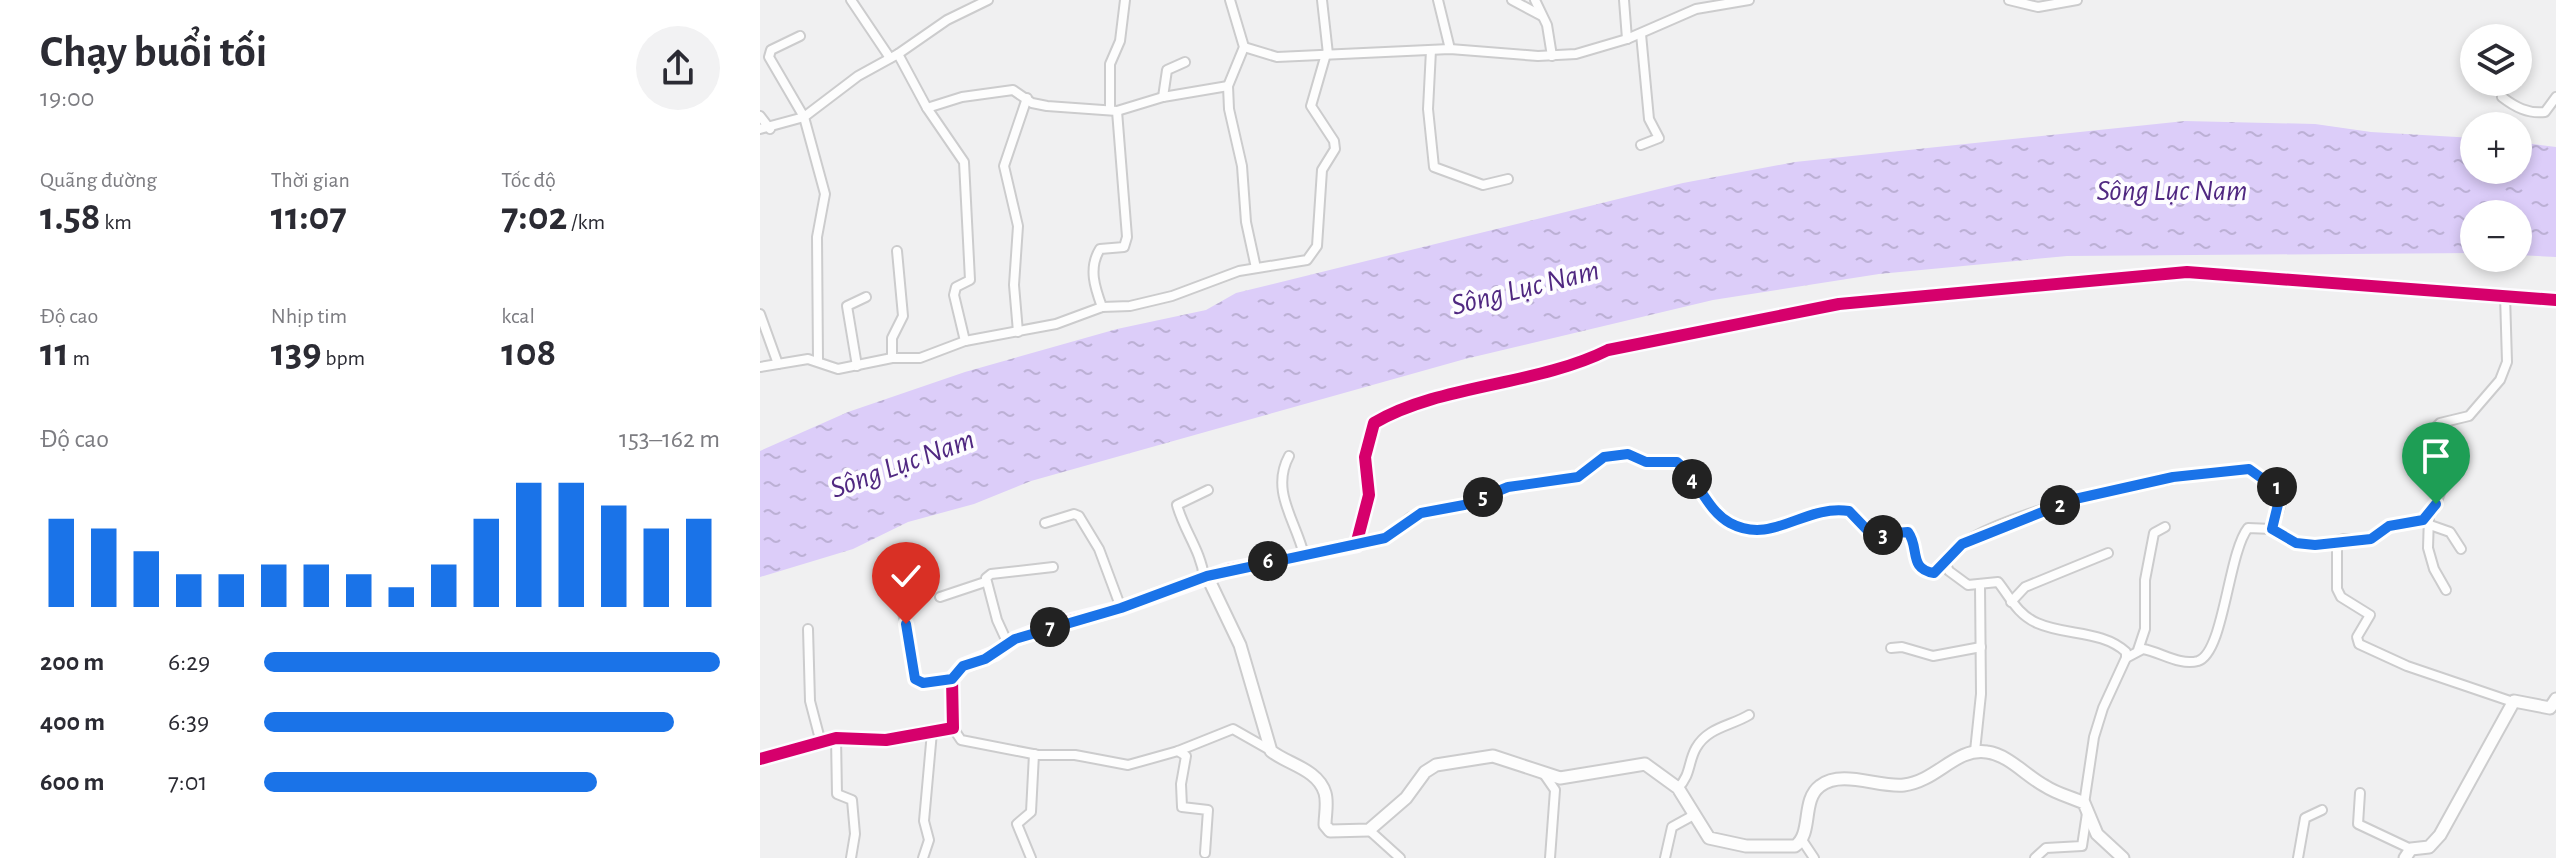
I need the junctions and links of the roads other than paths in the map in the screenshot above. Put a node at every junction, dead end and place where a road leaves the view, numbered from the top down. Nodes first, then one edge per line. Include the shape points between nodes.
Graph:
1 (988, 0) edge
2 (1125, 0) edge
3 (1230, 0) edge
4 (1322, 0) edge
5 (1438, 0) edge
6 (1512, 0) edge
7 (1535, 0) edge
8 (1624, 0) edge
9 (1749, 0) edge
10 (2009, 0) edge
11 (2077, 0) edge
12 (855, 1) edge
13 (1696, 4) edge
14 (1543, 17) junction
15 (1641, 34) junction
16 (800, 36) dead end
17 (1627, 39) junction
18 (1244, 47) junction
19 (1450, 49) junction
20 (1431, 50) junction
21 (1327, 54) junction
22 (894, 56) junction
23 (1552, 56) junction
24 (1185, 62) dead end
25 (1228, 86) junction
26 (1163, 97) junction
27 (2502, 97) dead end
28 (2556, 97) edge
29 (1027, 98) junction
30 (927, 108) junction
31 (1114, 111) junction
32 (760, 116) edge
33 (804, 117) junction
34 (760, 129) edge
35 (770, 129) junction
36 (1641, 145) dead end
37 (1508, 179) dead end
38 (897, 251) dead end
39 (1256, 268) junction
40 (2505, 295) junction
41 (866, 297) dead end
42 (2556, 300) edge
43 (1102, 307) junction
44 (760, 314) edge
45 (1018, 332) junction
46 (965, 341) junction
47 (892, 358) junction
48 (818, 360) junction
49 (778, 364) junction
50 (857, 366) junction
51 (760, 367) edge
52 (1289, 456) dead end
53 (1208, 490) dead end
54 (2429, 520) junction
55 (1045, 523) dead end
56 (2165, 527) dead end
57 (2272, 529) junction
58 (2337, 541) junction
59 (1356, 545) junction
60 (2461, 549) dead end
61 (2108, 553) dead end
62 (1304, 555) junction
63 (1944, 565) junction
64 (1053, 567) dead end
65 (891, 571) dead end
66 (1205, 576) junction
67 (985, 582) junction
68 (1980, 585) junction
69 (2446, 590) dead end
70 (940, 597) dead end
71 (2011, 602) junction
72 (1121, 608) junction
73 (808, 629) dead end
74 (1008, 644) junction
75 (1981, 647) junction
76 (1891, 648) dead end
77 (2138, 650) junction
78 (2126, 658) junction
79 (952, 679) junction
80 (2556, 699) edge
81 (2513, 702) junction
82 (1749, 715) dead end
83 (953, 728) junction
84 (932, 732) junction
85 (836, 738) junction
86 (821, 743) junction
87 (1178, 751) junction
88 (1271, 751) junction
89 (1975, 751) junction
90 (1034, 754) junction
91 (760, 759) edge
92 (1544, 774) junction
93 (1678, 788) junction
94 (2360, 793) dead end
95 (2086, 808) junction
96 (2322, 810) dead end
97 (1692, 816) junction
98 (1369, 830) junction
99 (1802, 840) junction
100 (1205, 853) dead end
101 (2408, 853) edge
102 (851, 858) edge
103 (923, 858) edge
104 (1031, 858) edge
105 (1400, 858) edge
106 (1550, 858) edge
107 (1665, 858) edge
108 (1814, 858) edge
109 (2035, 858) edge
110 (2123, 858) edge
111 (2298, 858) edge

1 - 22 street
2 - 31 street via 1120,41 1110,64
3 - 18 street
4 - 21 street
5 - 19 street
6 - 14 street
7 - 14 street
8 - 17 street
9 - 13 street
10 - 11 street via 2038,7
12 - 22 street
13 - 15 street
14 - 23 street
15 - 17 street
15 - 36 street via 1649,119 1659,138
16 - 33 street via 771,50 769,57
17 - 23 street
18 - 21 street via 1277,57
18 - 25 street
19 - 20 street
19 - 23 street
20 - 21 street
20 - 37 street via 1428,109 1434,167 1483,185
21 - 39 street via 1311,106 1335,149 1322,170 1315,252 1299,264
22 - 30 street
22 - 33 street
24 - 26 street via 1167,70
25 - 26 street
25 - 39 street
26 - 31 street
27 - 28 street via 2538,113
29 - 30 street via 1013,90 998,91
29 - 31 street via 1047,106
29 - 45 street via 1004,166 1018,226
30 - 46 street via 965,168 970,280 956,287 954,295
31 - 43 street via 1127,237 1124,247 1100,249 1095,259 1094,285
32 - 35 street
33 - 35 street
33 - 48 street via 825,194 817,237
34 - 35 street
38 - 47 street via 903,316 892,338
39 - 43 street via 1141,305
40 - 42 street
40 - 54 street via 2507,362 2500,380 2469,416 2433,430 2440,489
40 - 59 street via 2211,272 2137,275 1839,304 1608,350 1580,364 1403,409 1374,423 1365,457 1369,495
41 - 50 street via 847,306
43 - 45 street
44 - 49 street
45 - 46 street
46 - 47 street via 941,353
47 - 50 street
48 - 49 street
48 - 50 street via 831,368
49 - 51 street
52 - 62 street via 1282,500
53 - 66 street via 1177,505
54 - 58 street via 2389,526 2371,539
54 - 60 street via 2450,532
54 - 69 street via 2428,548
55 - 72 street via 1079,516 1099,549
56 - 77 street via 2154,533 2145,580 2145,629
57 - 58 street via 2296,543
57 - 63 street via 2282,496 2279,489 2249,469 2237,468 2075,499 1968,541 1950,552
57 - 77 street via 2254,527 2243,534 2207,656 2188,661
58 - 81 street via 2337,589 2370,615 2357,637 2359,644
59 - 62 street
59 - 63 street via 1385,538 1421,513 1464,505 1508,487 1578,477 1604,457 1628,454 1646,462 1677,462 1728,522 1746,529 1765,531 1825,508 1849,511 1872,535 1912,535 1916,563 1922,569 1934,573
61 - 71 street via 2025,587
62 - 66 street
63 - 68 street via 1963,583
64 - 67 street via 991,574
65 - 79 street via 915,679
66 - 72 street
66 - 88 street via 1240,645
67 - 70 street
67 - 74 street
68 - 71 street via 1998,582
68 - 75 street
71 - 78 street via 2035,622 2110,640
72 - 74 street via 1050,626
73 - 86 street via 810,701
74 - 79 street via 963,666
75 - 76 street via 1933,656
75 - 89 street
77 - 78 street
78 - 95 street via 2097,726
79 - 83 street
80 - 81 street via 2550,708
81 - 101 street via 2440,835 2429,847
82 - 93 street via 1706,735
83 - 84 street
83 - 90 street via 961,740
84 - 85 street via 886,740
84 - 103 street via 924,821 929,840
85 - 86 street
85 - 102 street via 837,794 852,800 855,813
86 - 91 street
87 - 88 street via 1233,729
87 - 90 street via 1128,765
87 - 100 street via 1186,756 1182,807 1208,810
88 - 98 street via 1322,787 1327,829
89 - 95 street via 1999,756
89 - 99 street via 1910,784 1823,783 1808,807
90 - 104 street via 1031,812 1017,824
92 - 93 street via 1560,778 1640,763
92 - 98 street via 1493,756 1436,765
92 - 106 street via 1555,790
93 - 97 street
94 - 101 street via 2358,824
95 - 109 street via 2082,846 2046,848
95 - 110 street via 2097,834
96 - 111 street via 2305,818
97 - 99 street via 1718,841 1795,846
97 - 107 street via 1672,827
98 - 105 street
99 - 108 street

